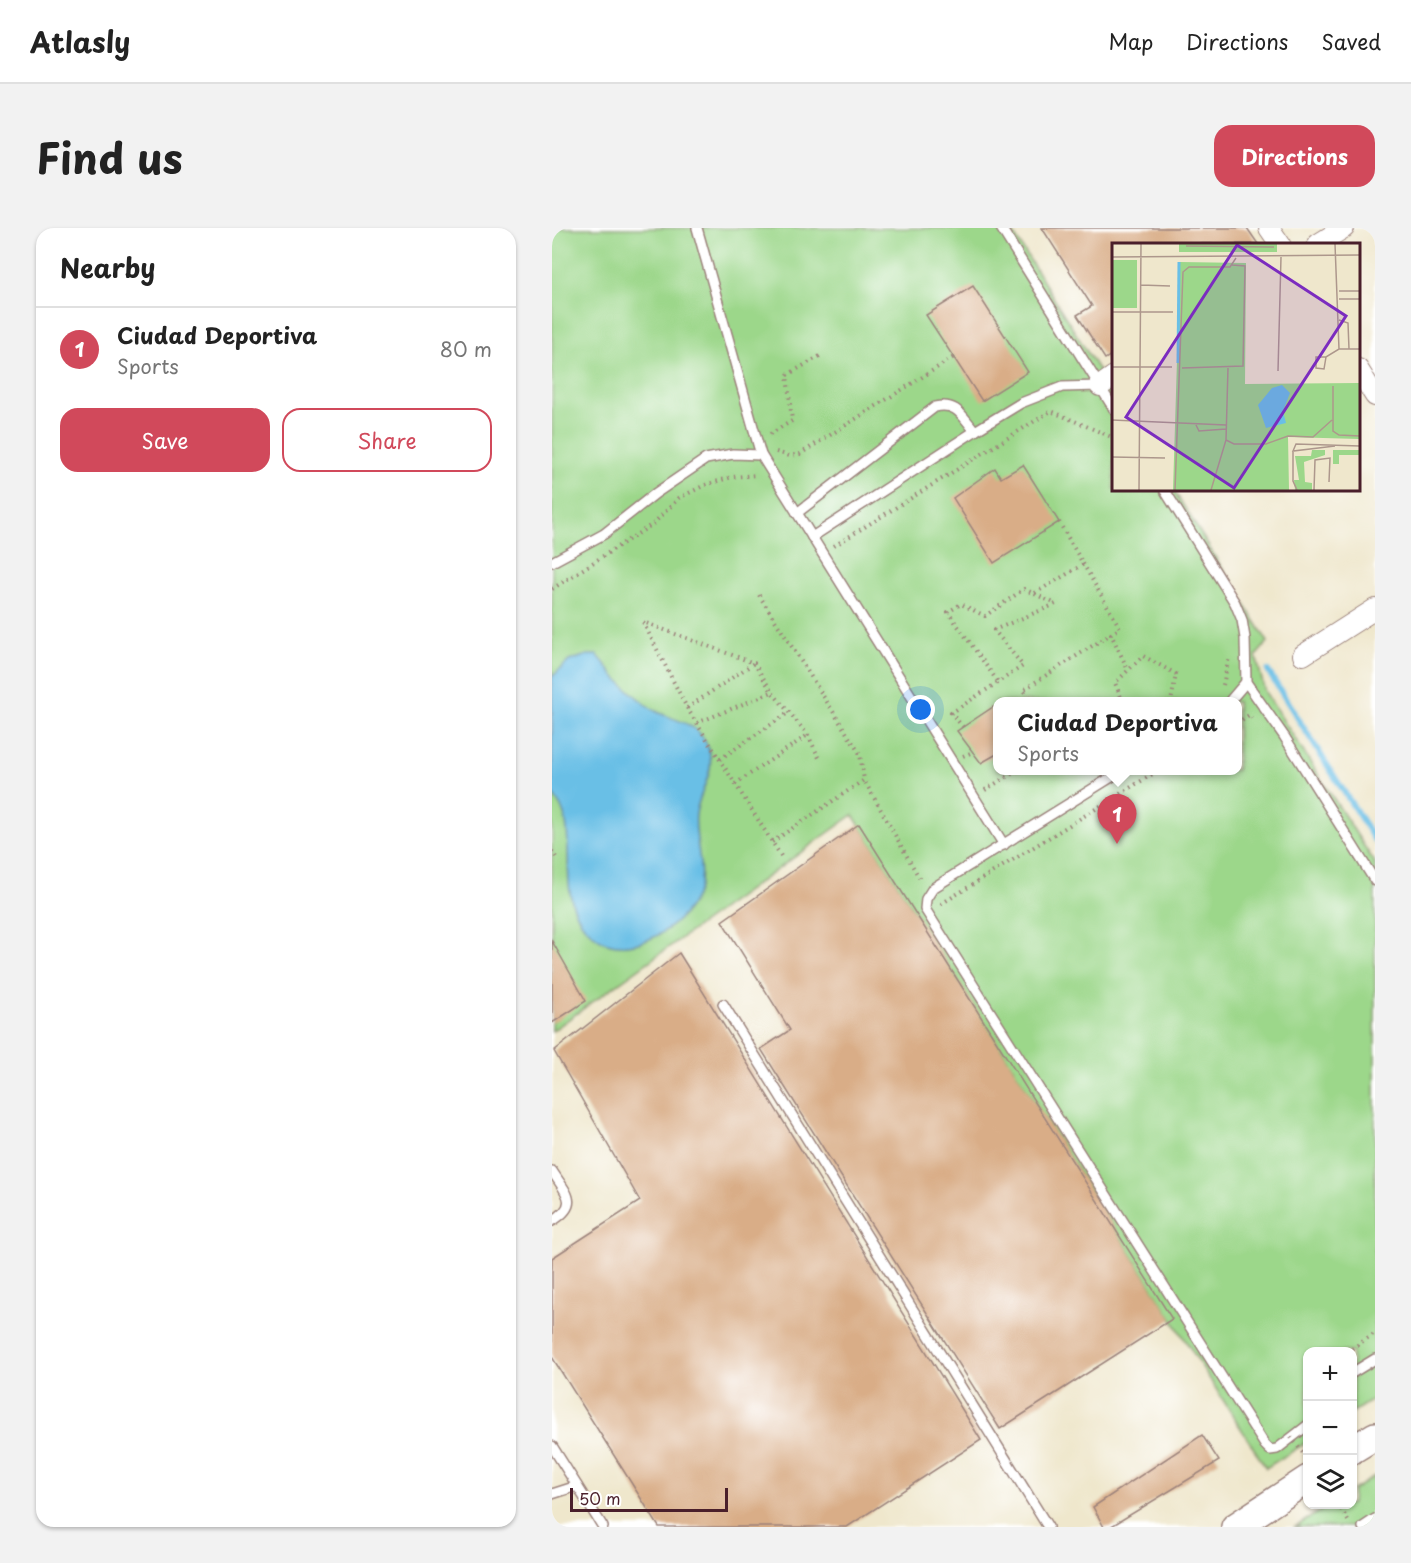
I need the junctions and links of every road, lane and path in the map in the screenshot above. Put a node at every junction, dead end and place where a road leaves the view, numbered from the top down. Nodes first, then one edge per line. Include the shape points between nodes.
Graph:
1 (697, 228) edge
2 (1001, 228) edge
3 (1269, 228) edge
4 (1344, 228) edge
5 (1279, 243) edge
6 (1320, 243) edge
7 (822, 355) dead end
8 (954, 357) dead end
9 (1360, 371) edge
10 (1107, 381) edge
11 (1375, 396) edge
12 (1112, 401) edge
13 (975, 431) junction
14 (769, 435) dead end
15 (1112, 437) edge
16 (773, 450) dead end
17 (761, 455) junction
18 (759, 475) dead end
19 (1165, 490) edge
20 (797, 513) junction
21 (1059, 522) dead end
22 (812, 537) junction
23 (831, 548) dead end
24 (552, 562) edge
25 (1083, 564) junction
26 (552, 589) edge
27 (1035, 594) junction
28 (759, 595) dead end
29 (1375, 609) edge
30 (1111, 634) junction
31 (1303, 655) dead end
32 (754, 663) junction
33 (1128, 670) junction
34 (998, 682) junction
35 (1246, 682) junction
36 (772, 692) junction
37 (1029, 697) edge
38 (1121, 697) edge
39 (1172, 697) edge
40 (1233, 697) edge
41 (687, 708) junction
42 (788, 712) junction
43 (1249, 715) dead end
44 (1242, 720) edge
45 (696, 723) junction
46 (963, 727) dead end
47 (808, 735) junction
48 (720, 759) junction
49 (820, 760) dead end
50 (1011, 775) edge
51 (1117, 775) edge
52 (1152, 775) edge
53 (864, 780) junction
54 (735, 784) junction
55 (980, 792) dead end
56 (772, 842) junction
57 (1004, 844) junction
58 (552, 851) edge
59 (781, 856) dead end
60 (556, 857) dead end
61 (1375, 881) edge
62 (925, 888) dead end
63 (932, 910) dead end
64 (723, 1004) dead end
65 (552, 1172) edge
66 (552, 1221) edge
67 (1375, 1333) edge
68 (1354, 1347) edge
69 (1375, 1359) edge
70 (1357, 1370) edge
71 (1303, 1429) edge
72 (1375, 1436) edge
73 (1291, 1437) dead end
74 (552, 1446) edge
75 (1357, 1447) edge
76 (1304, 1455) edge
77 (1303, 1482) edge
78 (577, 1486) junction
79 (552, 1494) edge
80 (1341, 1509) edge
81 (1375, 1519) edge
82 (603, 1527) edge
83 (1048, 1527) edge
84 (1235, 1527) edge
85 (1352, 1527) edge
86 (1363, 1527) edge

1 - 17 lane
2 - 10 lane
3 - 5 street
4 - 6 street
7 - 14 path via 787,375 792,421
8 - 16 path via 800,454 790,456
9 - 11 street
10 - 12 lane
10 - 13 lane via 1062,387 1043,394
13 - 20 lane via 957,410 947,405 935,407
13 - 22 lane
15 - 23 path via 1051,411
17 - 20 lane
17 - 24 lane via 733,454 706,459 604,534
18 - 26 path via 732,477 679,498 653,524
19 - 35 lane via 1236,603 1245,639
20 - 22 lane
21 - 25 path
22 - 57 lane
25 - 27 path
25 - 30 path via 1120,628
27 - 34 path via 1056,604 994,630 1023,666
27 - 34 path via 1024,589 985,616 961,604 948,612
28 - 53 path via 860,754
29 - 31 street
30 - 33 path
30 - 37 path via 1023,690
32 - 36 path
32 - 41 path
32 - 41 path via 643,622
33 - 38 path via 1115,683
33 - 39 path via 1143,656 1176,674
34 - 46 path via 951,712
35 - 40 lane
35 - 61 lane
36 - 42 path
36 - 45 path
41 - 45 path
42 - 47 path
42 - 48 path
43 - 44 path
45 - 48 path
47 - 49 path
47 - 54 path
48 - 54 path
50 - 55 path
51 - 57 lane
52 - 63 path
53 - 56 path
53 - 62 path
54 - 56 path
56 - 59 path
57 - 71 lane via 933,888 925,909 1265,1445 1270,1450 1277,1449
58 - 60 path
64 - 83 lane
65 - 66 lane via 569,1198 569,1208
67 - 68 path
69 - 70 lane
72 - 75 street
73 - 76 path, bridge
74 - 78 lane
77 - 84 street
78 - 79 lane
78 - 82 lane
80 - 85 path
81 - 86 lane

